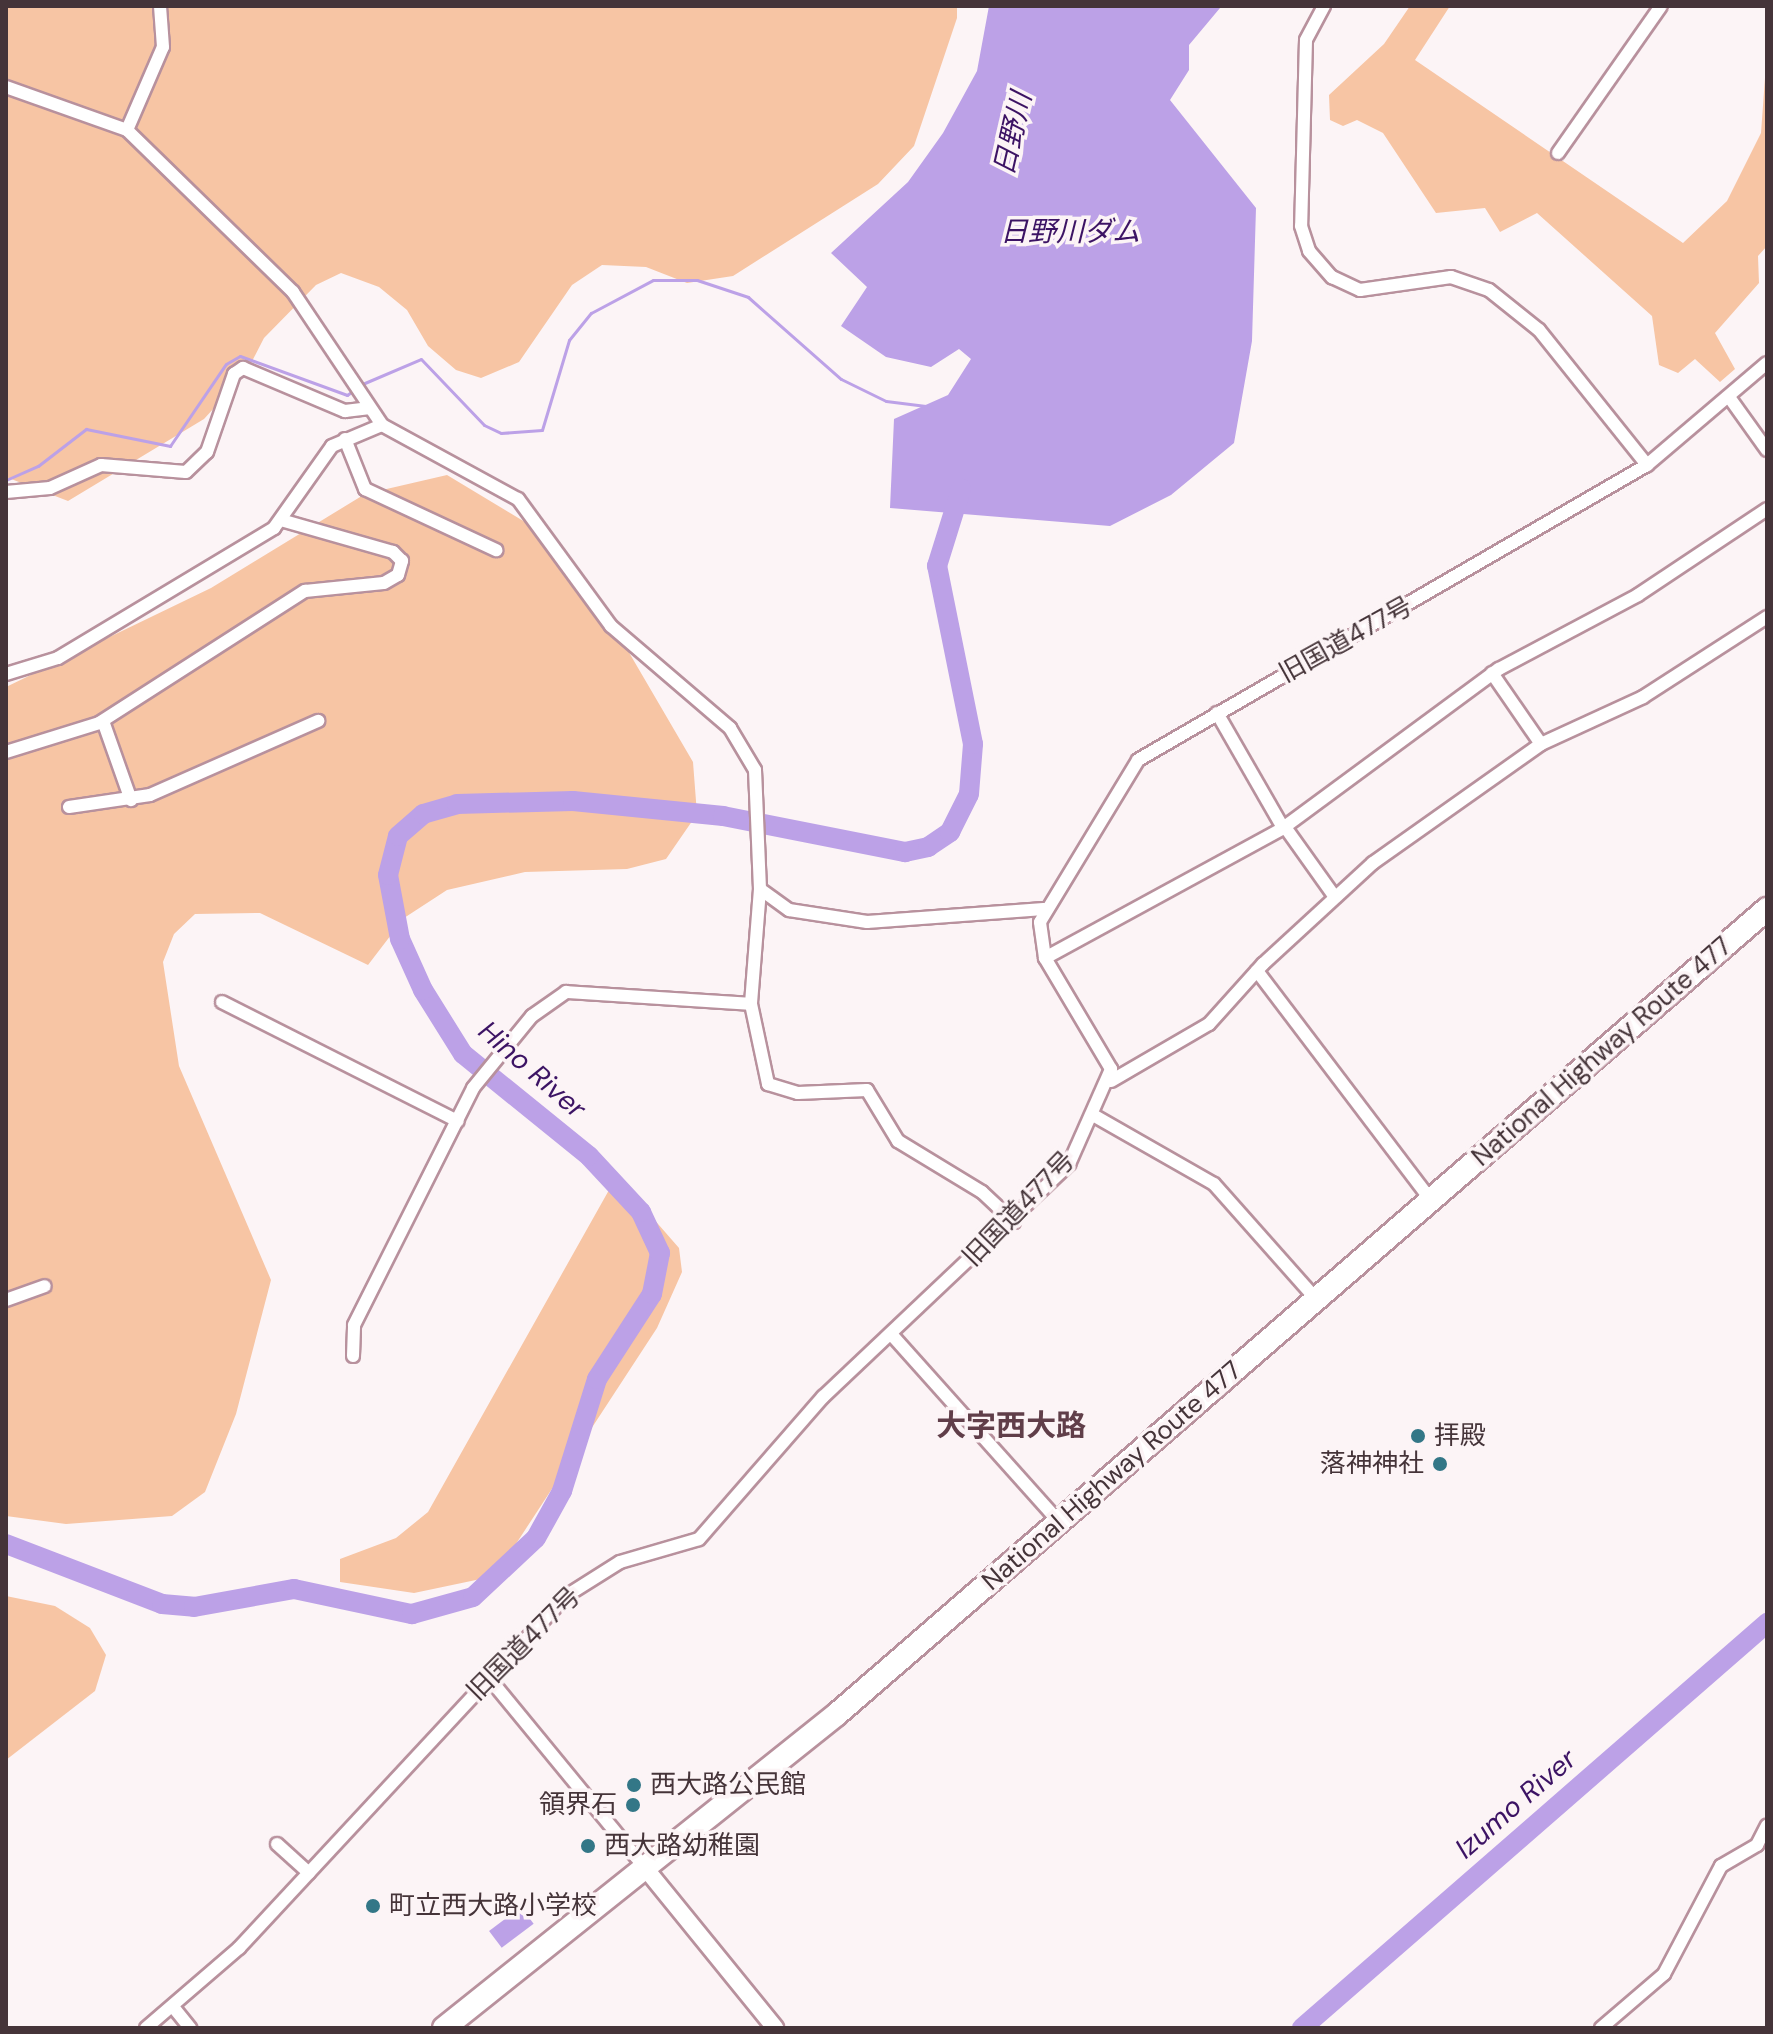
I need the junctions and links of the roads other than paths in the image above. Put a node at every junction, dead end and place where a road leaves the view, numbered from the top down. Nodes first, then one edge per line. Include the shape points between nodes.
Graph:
1 (160, 6) edge
2 (1324, 6) edge
3 (1661, 6) edge
4 (6, 87) edge
5 (127, 130) junction
6 (1558, 153) dead end
7 (1767, 363) edge
8 (1729, 397) junction
9 (365, 406) junction
10 (382, 425) junction
11 (345, 439) junction
12 (1767, 450) edge
13 (1647, 465) junction
14 (6, 492) edge
15 (1767, 509) edge
16 (284, 521) junction
17 (496, 550) dead end
18 (1767, 617) edge
19 (1492, 673) junction
20 (6, 674) edge
21 (1217, 713) junction
22 (103, 721) junction
23 (318, 721) dead end
24 (1541, 744) junction
25 (6, 752) edge
26 (131, 800) junction
27 (69, 807) dead end
28 (1284, 827) junction
29 (760, 889) junction
30 (1335, 897) junction
31 (1044, 909) junction
32 (1767, 909) edge
33 (1045, 958) junction
34 (1257, 971) junction
35 (222, 1002) dead end
36 (751, 1004) junction
37 (1111, 1081) junction
38 (1093, 1115) junction
39 (458, 1121) junction
40 (1431, 1200) junction
41 (1014, 1222) junction
42 (45, 1286) dead end
43 (1316, 1299) junction
44 (6, 1300) edge
45 (891, 1334) junction
46 (353, 1356) dead end
47 (1059, 1522) junction
48 (489, 1678) junction
49 (1767, 1825) edge
50 (277, 1844) dead end
51 (646, 1869) junction
52 (309, 1873) junction
53 (174, 2008) junction
54 (146, 2028) edge
55 (190, 2028) edge
56 (444, 2028) edge
57 (775, 2028) edge
58 (1601, 2028) edge

1 - 5 street via 163,47
2 - 13 street via 1306,40 1301,226 1309,251 1338,281 1360,290 1451,277 1489,290 1539,330
3 - 6 street
4 - 5 street
5 - 9 street via 293,292
7 - 8 street, 旧国道477号
8 - 12 street
8 - 13 street, 旧国道477号
9 - 10 street
9 - 14 street via 345,411 243,368 234,374 207,452 186,472 101,465 50,488
10 - 11 street
10 - 29 street via 527,508 596,610 746,748 756,784
11 - 16 street via 313,469
11 - 17 street via 365,489
13 - 21 street, 旧国道477号
15 - 19 street via 1638,595
16 - 20 street via 58,658
16 - 22 street via 393,552 402,561 398,575 285,601
18 - 24 street via 1643,697
19 - 24 street
19 - 28 street
21 - 28 street
21 - 31 street, 旧国道477号 via 1138,760
22 - 25 street
22 - 26 street
23 - 26 street
24 - 30 street
26 - 27 street
28 - 30 street
28 - 33 street
29 - 31 street via 789,910 867,922
29 - 36 street
30 - 34 street
31 - 33 street
32 - 40 highway, National Highway Route 477
33 - 37 street via 1097,1036
34 - 37 street via 1209,1024
34 - 40 street
35 - 39 street
36 - 39 street via 566,992 519,1033 473,1088
36 - 41 street via 771,1088 867,1090 898,1141 982,1192
37 - 38 street, 旧国道477号
38 - 41 street, 旧国道477号 via 1069,1164
38 - 43 street via 1214,1184
39 - 46 street via 354,1325
40 - 43 highway, National Highway Route 477
41 - 45 street, 旧国道477号
42 - 44 street
43 - 47 highway, National Highway Route 477
45 - 47 street
45 - 48 street, 旧国道477号 via 823,1397 699,1539 643,1553 578,1588
47 - 51 highway, National Highway Route 477
48 - 51 street
48 - 52 street, 旧国道477号
49 - 58 street via 1757,1845 1721,1866 1664,1974
50 - 52 street
51 - 56 highway, National Highway Route 477
51 - 57 street
52 - 53 street, 旧国道477号
53 - 54 street, 旧国道477号
53 - 55 street

